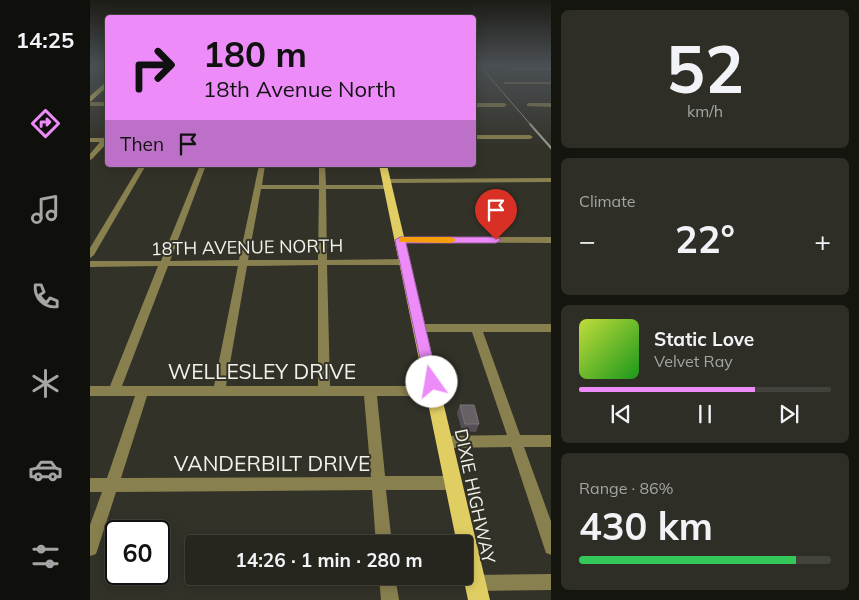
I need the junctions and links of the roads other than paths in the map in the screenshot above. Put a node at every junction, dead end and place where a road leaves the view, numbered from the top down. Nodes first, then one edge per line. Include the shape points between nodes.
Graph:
1 (90, 104) edge
2 (105, 104) edge
3 (476, 105) edge
4 (504, 105) dead end
5 (529, 105) dead end
6 (551, 105) edge
7 (530, 137) dead end
8 (105, 138) edge
9 (476, 138) edge
10 (105, 139) edge
11 (90, 140) edge
12 (90, 158) edge
13 (143, 167) edge
14 (202, 167) edge
15 (262, 167) edge
16 (322, 167) edge
17 (383, 167) edge
18 (551, 180) edge
19 (387, 184) junction
20 (258, 187) junction
21 (322, 187) junction
22 (400, 240) junction
23 (551, 240) edge
24 (90, 255) edge
25 (405, 262) junction
26 (323, 263) junction
27 (90, 264) edge
28 (164, 264) junction
29 (243, 264) junction
30 (419, 328) junction
31 (476, 328) junction
32 (551, 328) edge
33 (324, 390) junction
34 (370, 390) junction
35 (90, 391) edge
36 (114, 391) junction
37 (143, 391) junction
38 (219, 391) junction
39 (433, 391) junction
40 (515, 441) junction
41 (551, 441) edge
42 (444, 442) junction
43 (454, 483) junction
44 (90, 484) edge
45 (112, 484) junction
46 (378, 484) junction
47 (383, 535) edge
48 (551, 544) edge
49 (90, 548) edge
50 (551, 582) edge
51 (475, 583) junction
52 (389, 585) edge
53 (390, 600) edge
54 (479, 600) edge

1 - 2 street
3 - 4 street
5 - 6 street
7 - 9 street
8 - 11 street
10 - 12 street
13 - 24 street
14 - 28 street
15 - 20 street
16 - 21 street
17 - 19 main road, DIXIE HIGHWAY
18 - 19 street
19 - 21 street
19 - 22 main road, DIXIE HIGHWAY
20 - 21 street
20 - 29 street
21 - 26 street
22 - 23 street
22 - 25 main road, DIXIE HIGHWAY
25 - 26 street, 18TH AVENUE NORTH
25 - 30 main road, DIXIE HIGHWAY
26 - 29 street, 18TH AVENUE NORTH
26 - 33 street
27 - 28 street, 18TH AVENUE NORTH
28 - 29 street, 18TH AVENUE NORTH
28 - 36 street
29 - 38 street
30 - 31 street
30 - 39 main road, DIXIE HIGHWAY
31 - 32 street
31 - 40 street
33 - 34 street, WELLESLEY DRIVE
33 - 38 street, WELLESLEY DRIVE
34 - 39 street, WELLESLEY DRIVE
34 - 46 street
35 - 36 street, WELLESLEY DRIVE
36 - 37 street, WELLESLEY DRIVE
37 - 38 street, WELLESLEY DRIVE
37 - 45 street
39 - 42 main road, DIXIE HIGHWAY
40 - 41 street
40 - 42 street
40 - 48 street
42 - 43 main road, DIXIE HIGHWAY
43 - 46 street, VANDERBILT DRIVE
43 - 51 main road, DIXIE HIGHWAY
44 - 45 street, VANDERBILT DRIVE
45 - 46 street, VANDERBILT DRIVE
45 - 49 street
46 - 47 street
50 - 51 street
51 - 54 main road, DIXIE HIGHWAY
52 - 53 street

